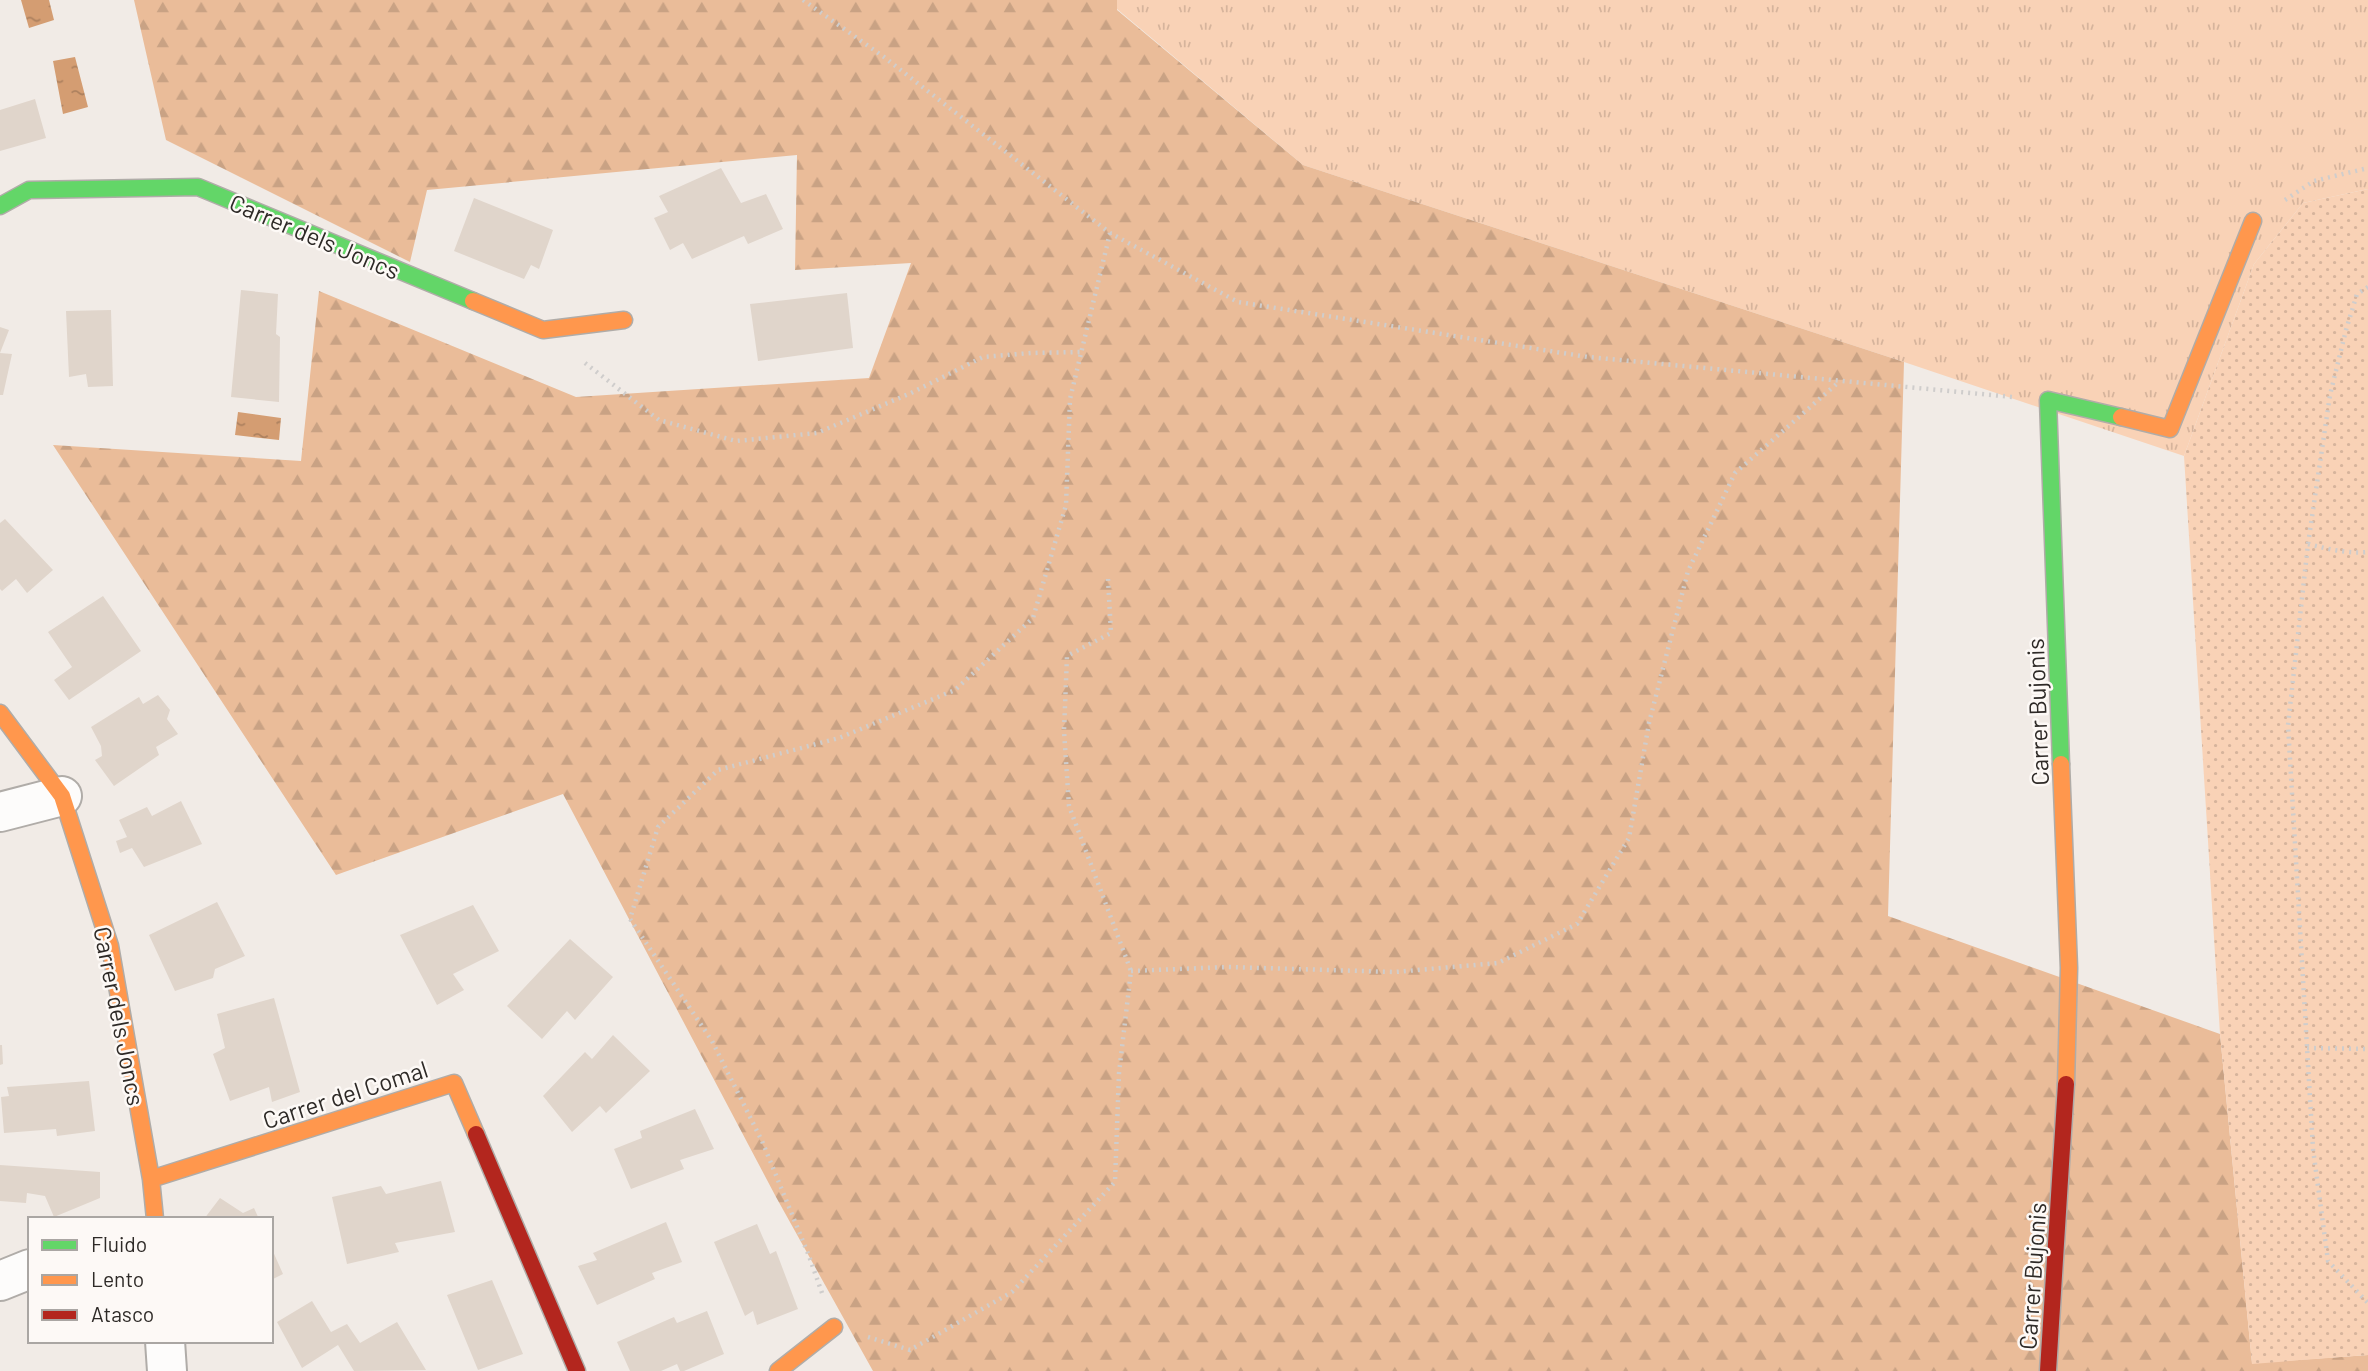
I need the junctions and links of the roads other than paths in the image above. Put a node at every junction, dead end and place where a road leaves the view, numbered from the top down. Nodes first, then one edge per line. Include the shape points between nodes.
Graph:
1 (0, 206) edge
2 (2253, 221) road end
3 (624, 320) dead end
4 (0, 713) edge
5 (62, 796) junction
6 (0, 812) edge
7 (151, 1180) junction
8 (154, 1217) edge
9 (28, 1270) edge
10 (0, 1281) edge
11 (834, 1327) road end
12 (165, 1343) edge
13 (167, 1371) edge
14 (577, 1371) edge
15 (778, 1371) edge
16 (2048, 1371) edge

1 - 3 street, Carrer dels Joncs via 29,190 198,187 542,331
2 - 16 street, Carrer Bujonis via 2170,429 2048,400 2069,968 2066,1100
4 - 5 street, Carrer dels Joncs
5 - 6 street
5 - 7 street, Carrer dels Joncs via 110,946
7 - 8 street, Carrer dels Joncs
7 - 14 street, Carrer del Comal via 454,1083
9 - 10 street
11 - 15 street
12 - 13 street

